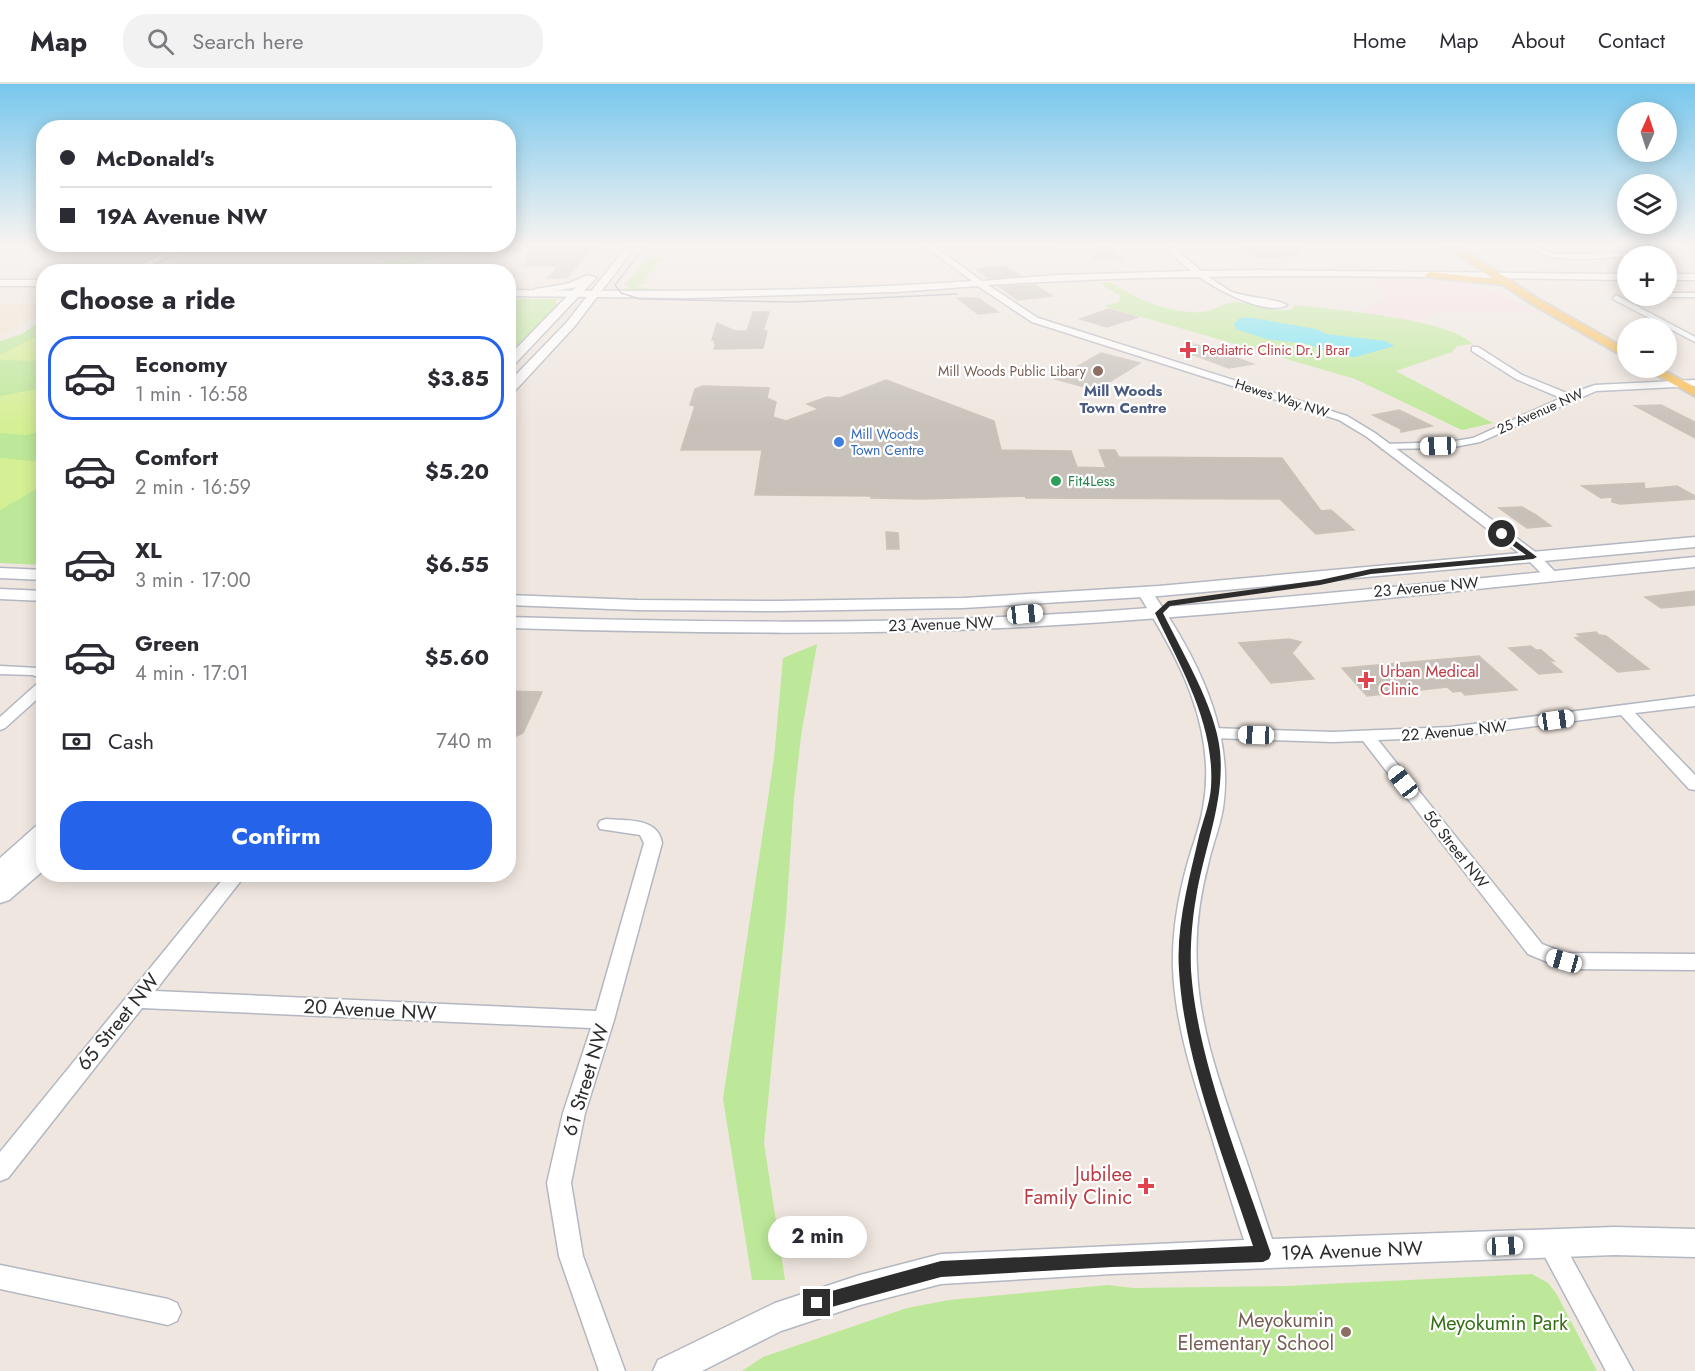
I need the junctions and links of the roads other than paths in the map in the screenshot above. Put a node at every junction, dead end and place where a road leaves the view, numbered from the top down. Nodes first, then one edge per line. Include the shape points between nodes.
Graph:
1 (572, 306) edge
2 (578, 306) edge
3 (1014, 306) edge
4 (1544, 306) edge
5 (1561, 306) edge
6 (1633, 306) edge
7 (1617, 336) edge
8 (1695, 340) edge
9 (1474, 349) dead end
10 (1617, 349) edge
11 (516, 357) edge
12 (1677, 369) edge
13 (1669, 378) edge
14 (1695, 378) edge
15 (516, 383) edge
16 (1680, 384) junction
17 (1695, 388) edge
18 (1568, 397) junction
19 (1386, 447) junction
20 (1694, 542) edge
21 (1533, 557) junction
22 (1695, 562) edge
23 (1371, 572) junction
24 (0, 573) edge
25 (36, 575) edge
26 (1552, 576) junction
27 (1383, 591) junction
28 (1145, 592) junction
29 (0, 594) edge
30 (36, 596) edge
31 (516, 600) edge
32 (637, 605) junction
33 (516, 606) edge
34 (1159, 613) junction
35 (516, 622) edge
36 (946, 624) junction
37 (0, 670) edge
38 (36, 672) edge
39 (36, 692) edge
40 (1695, 701) edge
41 (1625, 711) junction
42 (0, 725) edge
43 (1212, 733) junction
44 (1366, 736) junction
45 (1695, 785) edge
46 (606, 825) dead end
47 (36, 839) edge
48 (36, 863) edge
49 (0, 873) edge
50 (231, 882) edge
51 (0, 893) edge
52 (1695, 962) edge
53 (136, 999) junction
54 (604, 1020) junction
55 (0, 1170) edge
56 (1695, 1243) edge
57 (1550, 1244) junction
58 (1263, 1254) junction
59 (0, 1277) edge
60 (168, 1312) dead end
61 (612, 1371) edge
62 (669, 1371) edge
63 (1620, 1371) edge

1 - 11 main road
2 - 15 main road via 548,349
3 - 19 street, Hewes Way NW via 1035,320 1321,410 1357,426
4 - 10 main road
5 - 7 main road
6 - 8 street
9 - 18 street via 1519,377
12 - 14 main road
13 - 16 main road
16 - 17 main road
16 - 18 street, 25 Avenue NW via 1613,385
18 - 19 street, 25 Avenue NW via 1476,440
19 - 21 street, Hewes Way NW
20 - 21 main road, 23 Avenue NW
20 - 26 main road via 1654,553 1558,566 1552,568
21 - 23 main road, 23 Avenue NW
21 - 26 street, Hewes Way NW
21 - 27 main road via 1534,563 1526,567
22 - 26 main road, 23 Avenue NW
23 - 28 main road, 23 Avenue NW
23 - 34 main road via 1320,583 1168,603
24 - 25 main road
26 - 27 main road, 23 Avenue NW
27 - 34 main road, 23 Avenue NW
28 - 32 main road, 23 Avenue NW via 871,605
28 - 34 street
28 - 36 main road via 1145,598 1137,602
29 - 30 main road
31 - 32 main road, 23 Avenue NW
32 - 33 main road
34 - 36 main road, 23 Avenue NW
34 - 43 street via 1194,684
35 - 36 main road, 23 Avenue NW via 678,627
37 - 38 street
39 - 42 street
40 - 41 street, 22 Avenue NW
41 - 44 street, 22 Avenue NW via 1497,728
41 - 45 street
43 - 44 street, 22 Avenue NW
43 - 58 street via 1216,789 1190,899 1185,969 1191,1016 1207,1082
44 - 52 street, 56 Street NW via 1535,949 1550,957 1575,961
46 - 54 street, 61 Street NW via 645,829 653,843
47 - 49 main road
48 - 51 main road
50 - 53 street, 65 Street NW
53 - 54 street, 20 Avenue NW
53 - 55 street, 65 Street NW
54 - 61 street, 61 Street NW via 574,1113 559,1183 571,1256
56 - 57 street, 19A Avenue NW
57 - 58 street, 19A Avenue NW
57 - 63 street
58 - 62 street, 19A Avenue NW via 941,1269 775,1318
59 - 60 street

